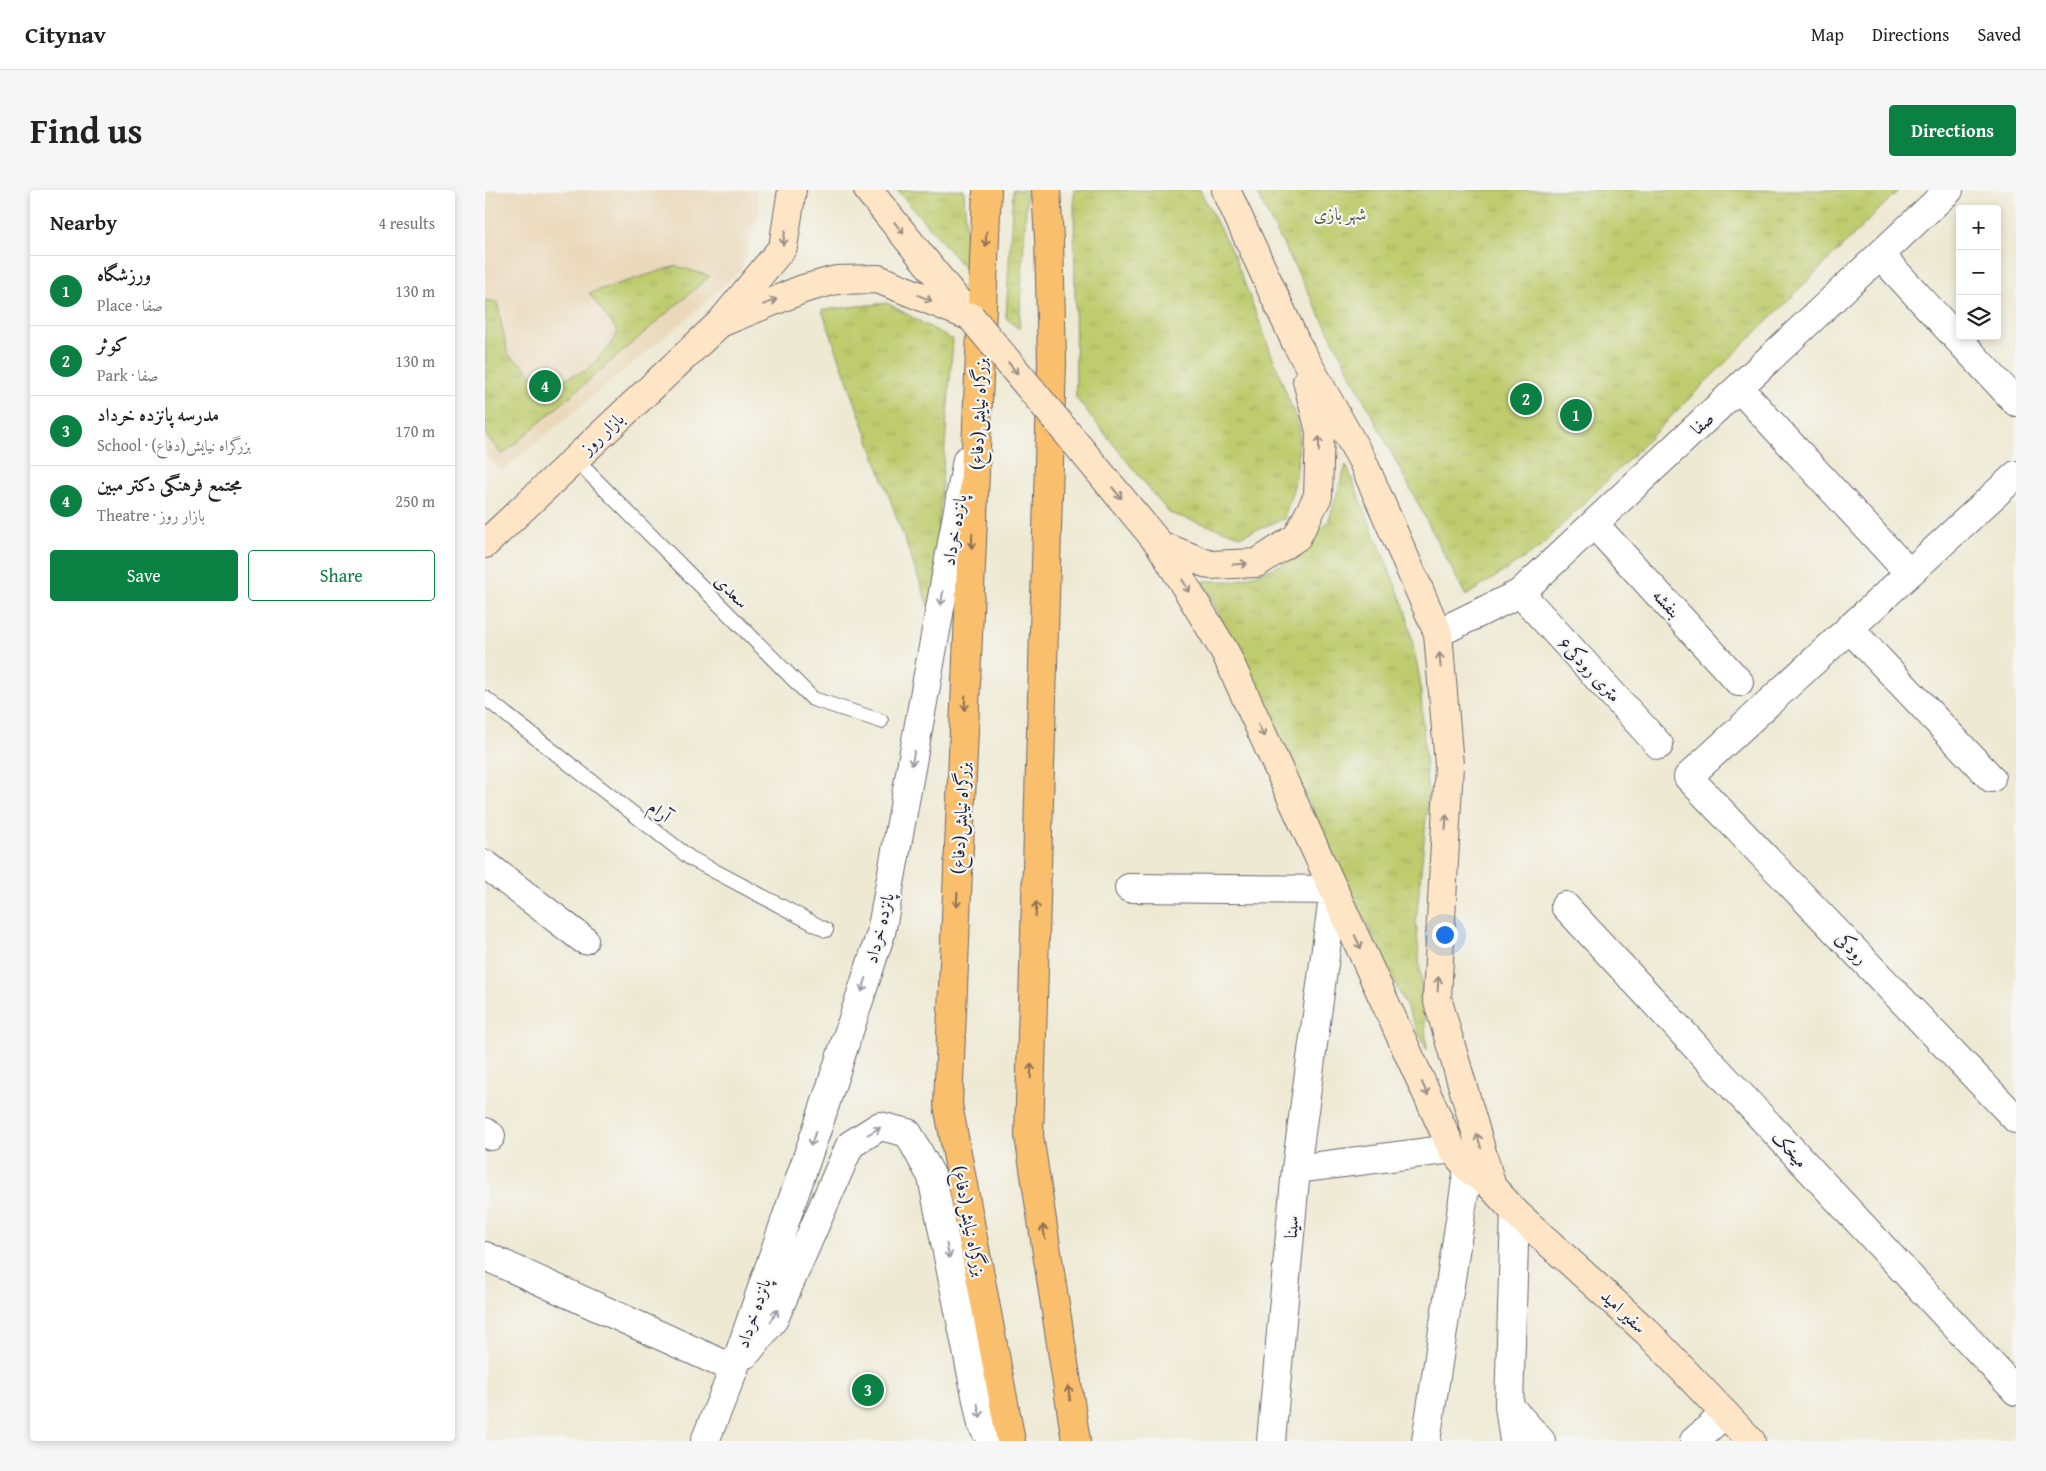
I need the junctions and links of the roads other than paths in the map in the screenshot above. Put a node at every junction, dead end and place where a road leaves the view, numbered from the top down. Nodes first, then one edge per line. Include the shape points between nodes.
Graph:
1 (792, 190) edge
2 (868, 190) edge
3 (987, 190) edge
4 (1046, 190) edge
5 (1225, 190) edge
6 (1949, 190) edge
7 (1880, 256) junction
8 (971, 318) junction
9 (720, 323) junction
10 (1296, 343) junction
11 (1739, 388) junction
12 (979, 395) junction
13 (2016, 402) edge
14 (575, 459) junction
15 (2012, 485) edge
16 (1594, 524) junction
17 (485, 544) edge
18 (1161, 545) junction
19 (1909, 573) junction
20 (1520, 593) junction
21 (1849, 628) junction
22 (1438, 633) junction
23 (1739, 682) dead end
24 (485, 698) edge
25 (881, 721) dead end
26 (1659, 745) dead end
27 (1991, 778) dead end
28 (485, 864) edge
29 (1129, 888) dead end
30 (1334, 890) junction
31 (1565, 906) dead end
32 (826, 930) dead end
33 (584, 940) dead end
34 (2016, 1119) edge
35 (1460, 1158) junction
36 (1296, 1169) junction
37 (1492, 1187) junction
38 (1515, 1212) junction
39 (485, 1256) edge
40 (734, 1369) junction
41 (2016, 1392) edge
42 (1509, 1406) junction
43 (1725, 1414) junction
44 (705, 1441) edge
45 (992, 1441) edge
46 (1011, 1441) edge
47 (1077, 1441) edge
48 (1271, 1441) edge
49 (1426, 1441) edge
50 (1514, 1441) edge
51 (1541, 1441) edge
52 (1695, 1441) edge
53 (1751, 1441) edge

1 -> 9 main road via 783,247
2 -> 8 main road
3 -> 12 highway, بزرگراه نیایش(دفاع)
47 -> 4 highway via 1029,1136 1052,362
5 - 10 main road
6 - 7 street, صفا
7 - 11 street, صفا
7 - 13 street
9 -> 8 main road via 803,288 836,280 878,279
8 -> 18 main road, bridge
9 - 14 main road, بازار روز
18 -> 10 main road via 1210,565 1239,564 1257,562 1297,537 1319,496 1320,431
10 - 22 main road via 1361,460
11 - 16 street, صفا
11 - 19 street
12 -> 40 street, پانزده خرداد via 881,933
12 -> 46 highway, بزرگراه نیایش(دفاع) via 948,1105
14 - 17 main road, بازار روز
14 - 25 lane, سعدی via 813,699
15 - 19 street
16 - 20 street, صفا
16 - 23 street, بنفشه
18 -> 30 main road via 1225,652
19 - 21 street
20 - 22 street, صفا
20 - 26 street, ۶متری رودکی
21 - 27 street
21 - 34 street, رودکی via 1688,776
37 -> 22 main road via 1437,998 1449,764
24 - 32 lane, آرام via 690,858
28 - 33 street
29 - 30 street
30 -> 35 main road
30 - 36 street, سینا
31 - 41 street, میخک
35 - 36 street
35 - 37 main road, سفیر امید
35 - 49 street
36 - 48 street, سینا
37 - 38 main road, سفیر امید
38 - 42 street
38 - 43 main road, سفیر امید via 1648,1333
39 - 40 street
40 - 44 street, پانزده خرداد
40 -> 45 street via 774,1319 850,1145 881,1126 909,1133 932,1176 982,1425
42 - 50 street
42 - 51 street
43 - 52 street
43 - 53 main road, سفیر امید

